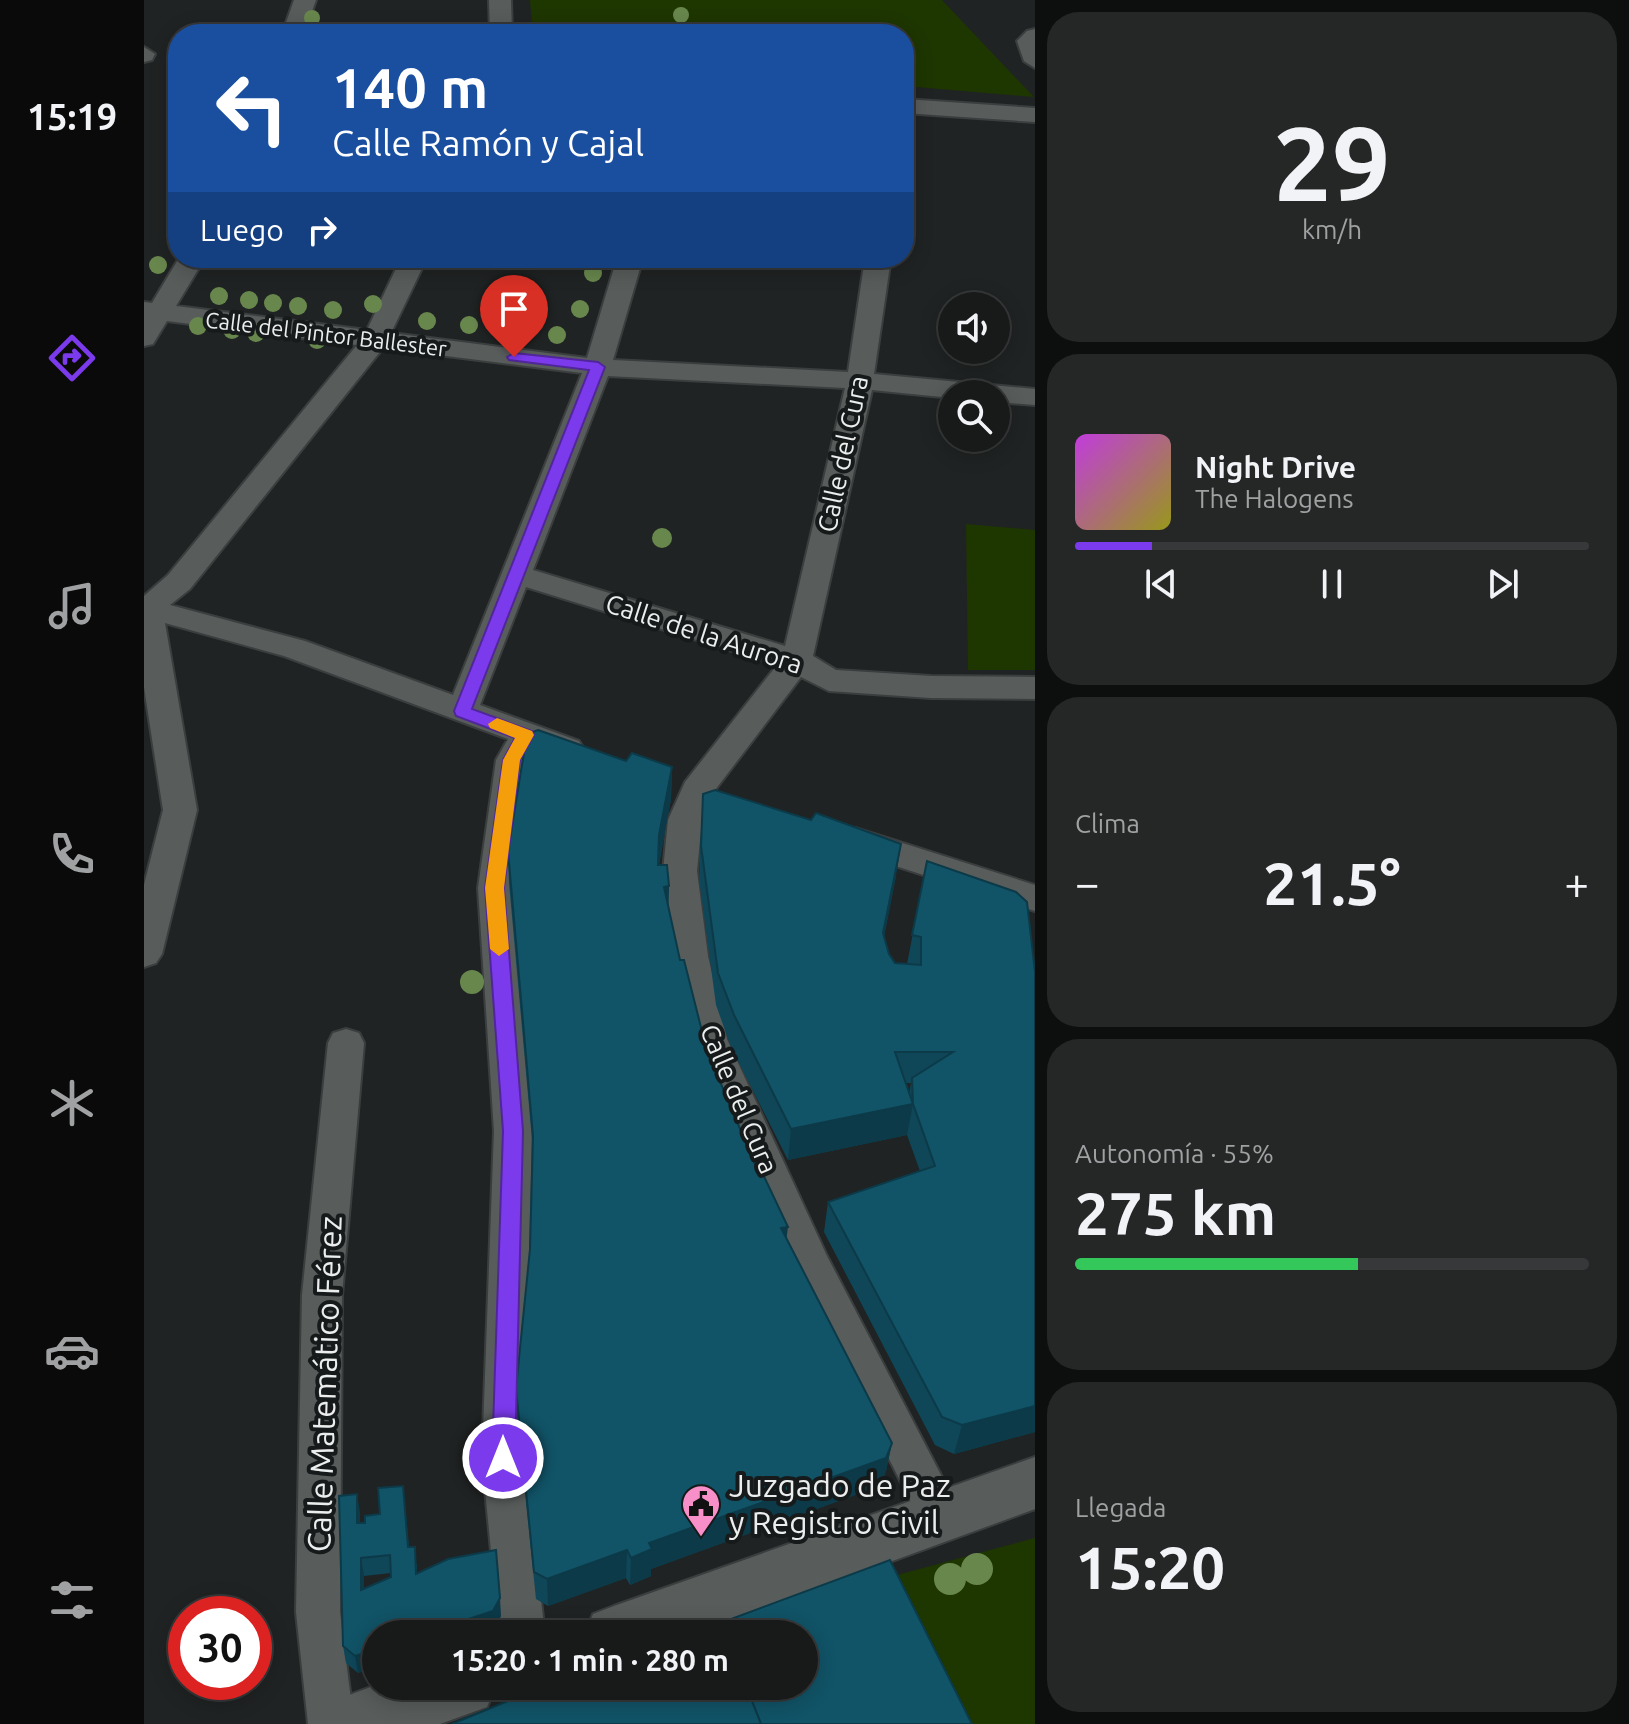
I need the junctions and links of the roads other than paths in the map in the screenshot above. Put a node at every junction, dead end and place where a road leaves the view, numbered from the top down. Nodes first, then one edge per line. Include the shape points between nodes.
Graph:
1 (305, 0) edge
2 (500, 0) edge
3 (297, 24) edge
4 (501, 24) edge
5 (1035, 36) edge
6 (1035, 61) edge
7 (914, 107) edge
8 (1035, 115) edge
9 (185, 268) edge
10 (409, 268) edge
11 (627, 268) edge
12 (877, 268) edge
13 (153, 311) edge
14 (144, 338) edge
15 (375, 340) junction
16 (598, 367) junction
17 (860, 381) junction
18 (1035, 397) edge
19 (518, 575) junction
20 (146, 608) edge
21 (797, 660) junction
22 (1035, 688) edge
23 (462, 711) junction
24 (526, 735) junction
25 (597, 758) edge
26 (829, 832) edge
27 (1035, 898) edge
28 (144, 954) edge
29 (346, 1043) dead end
30 (1035, 1483) edge
31 (940, 1516) junction
32 (520, 1620) edge
33 (653, 1620) edge
34 (441, 1703) edge
35 (331, 1724) edge
36 (349, 1724) edge

1 - 3 street
2 - 4 street
5 - 6 street via 1028,41
7 - 8 street
9 - 13 street
10 - 15 street
11 - 16 street
12 - 17 street, Calle del Cura
13 - 14 street
13 - 15 street, Calle del Pintor Ballester
15 - 16 street, Calle del Pintor Ballester
15 - 20 street via 179,582
16 - 17 street, Calle del Pintor Ballester
16 - 19 street
17 - 18 street, Calle del Pintor Ballester
17 - 21 street, Calle del Cura
19 - 21 street, Calle de la Aurora
19 - 23 street
20 - 23 street via 294,648
20 - 28 street via 180,810
21 - 22 street, Calle de la Aurora via 829,680
21 - 31 street, Calle del Cura via 697,790 685,820 680,871 690,956 709,1039 810,1263
23 - 24 street
24 - 25 street
24 - 32 street via 512,760 495,888 513,1131 503,1458
26 - 27 street
29 - 35 street, Calle Matemático Férez via 322,1295 318,1612
30 - 31 main road
31 - 33 main road
34 - 36 main road

